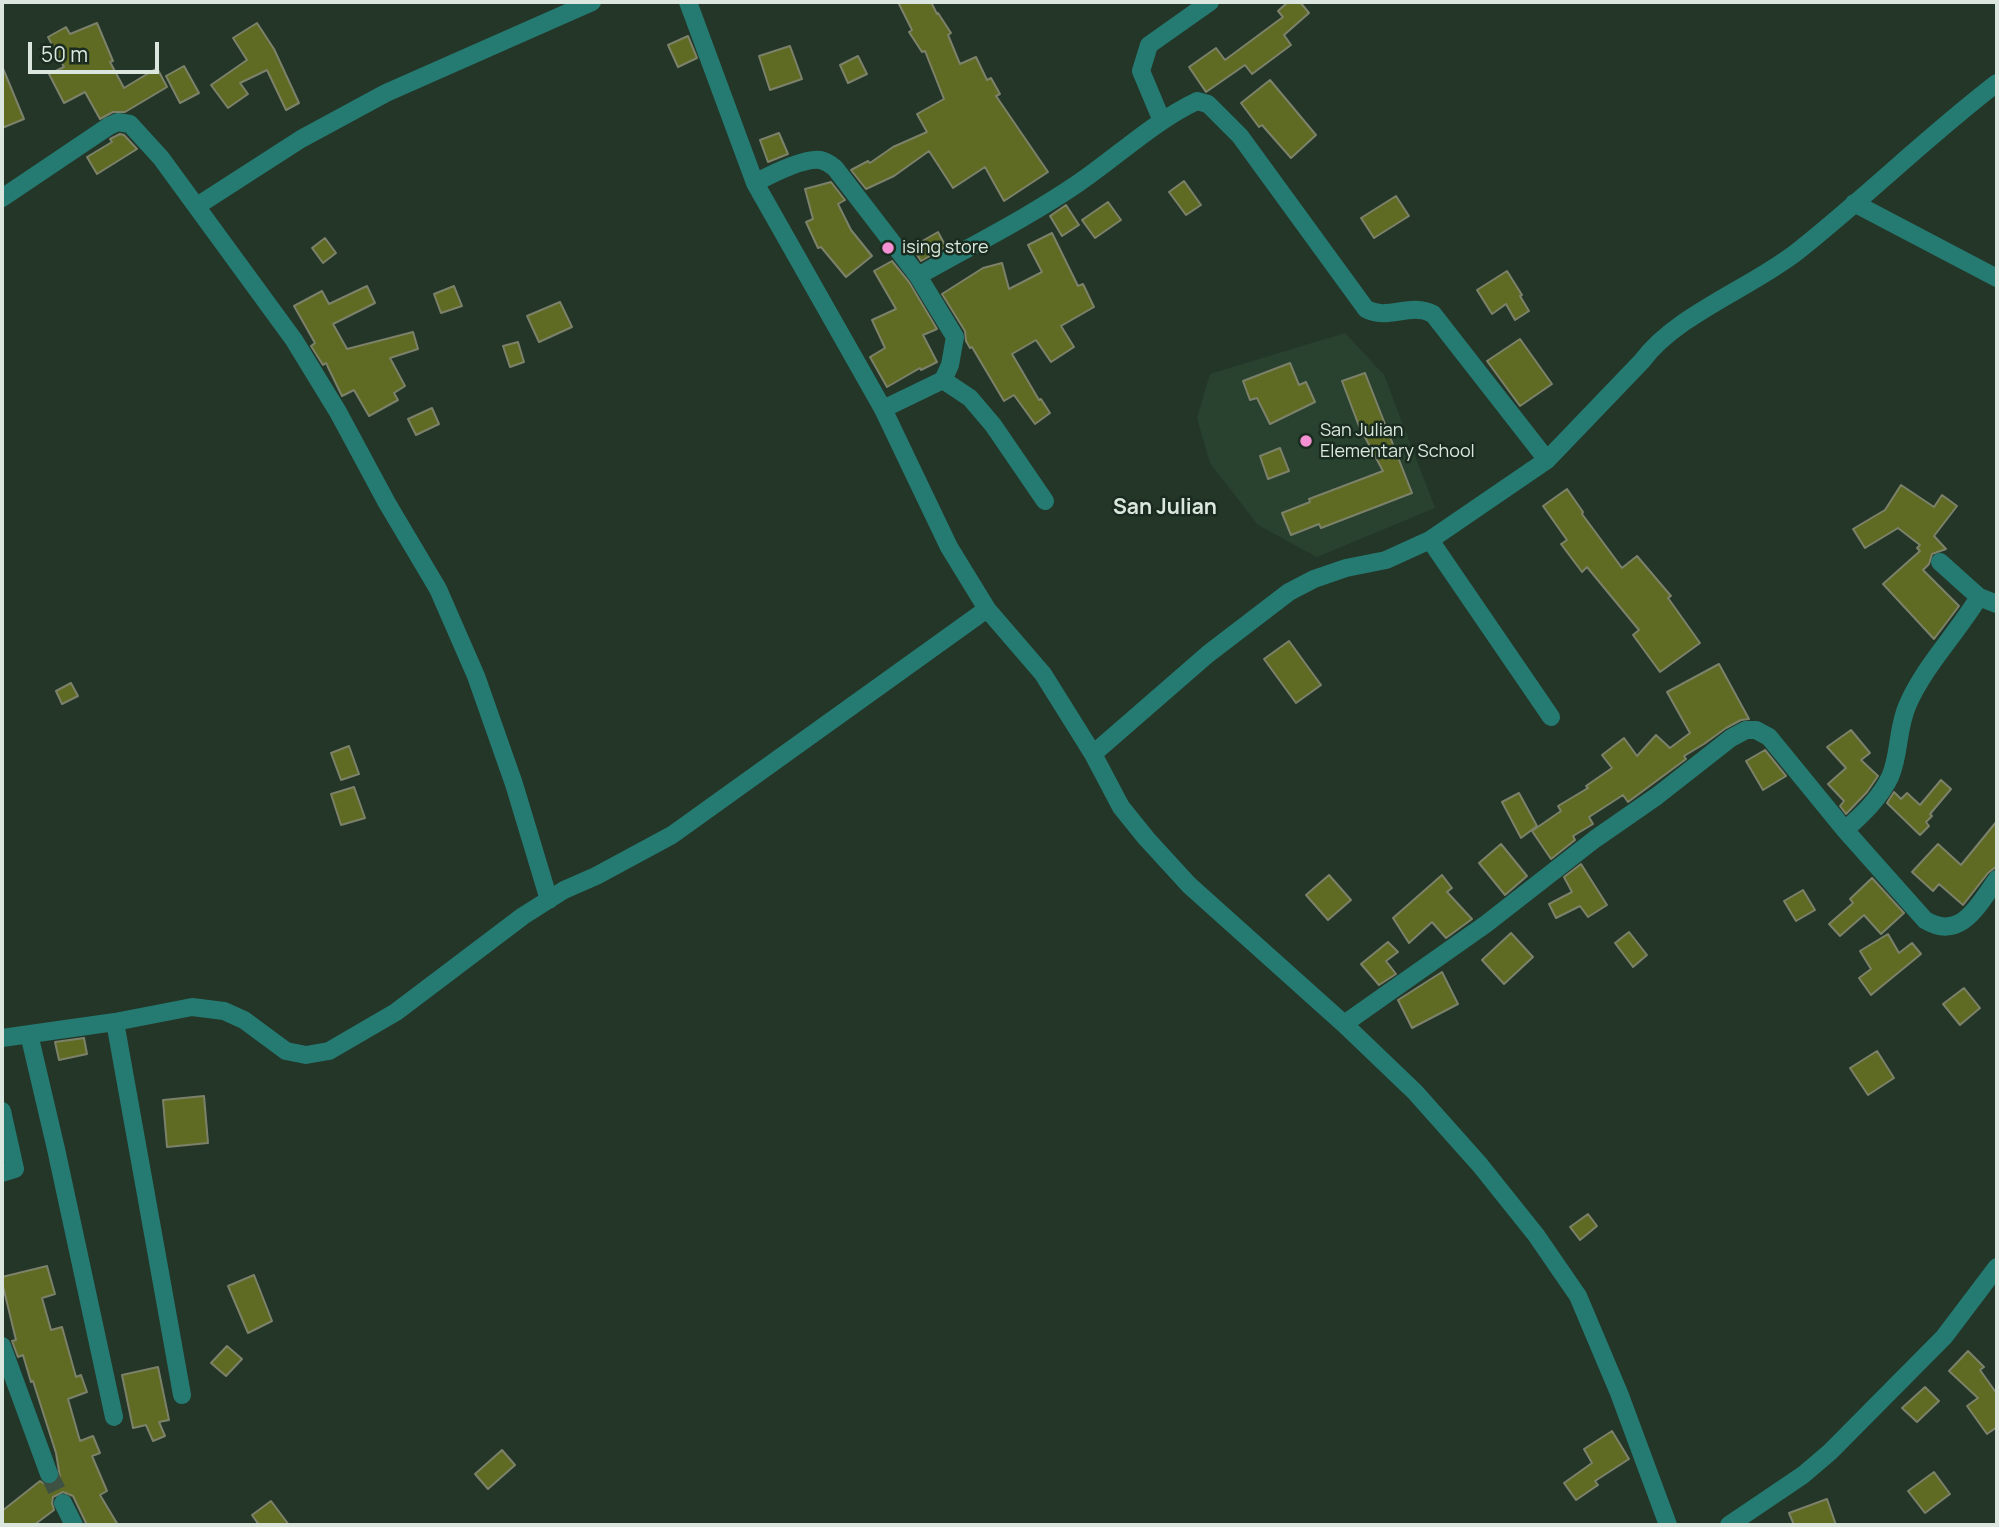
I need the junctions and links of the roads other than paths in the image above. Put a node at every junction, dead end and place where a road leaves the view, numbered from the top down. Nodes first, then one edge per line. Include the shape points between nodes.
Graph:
1 (592, 2) edge
2 (688, 2) edge
3 (1210, 2) edge
4 (1997, 83) edge
5 (1162, 121) junction
6 (755, 183) junction
7 (2, 198) edge
8 (1854, 203) junction
9 (197, 206) junction
10 (918, 276) junction
11 (1997, 278) edge
12 (943, 380) junction
13 (883, 409) junction
14 (1547, 460) junction
15 (1045, 500) dead end
16 (1430, 540) junction
17 (1940, 562) dead end
18 (1979, 597) junction
19 (1997, 604) edge
20 (987, 609) junction
21 (1551, 717) dead end
22 (1093, 754) junction
23 (1845, 830) junction
24 (1997, 879) edge
25 (548, 900) junction
26 (115, 1022) junction
27 (1344, 1024) junction
28 (29, 1034) junction
29 (2, 1038) edge
30 (2, 1111) edge
31 (2, 1173) edge
32 (1997, 1267) edge
33 (2, 1346) edge
34 (182, 1395) dead end
35 (114, 1417) dead end
36 (49, 1474) tunnel mouth
37 (63, 1503) tunnel mouth
38 (74, 1525) edge
39 (1668, 1525) edge
40 (1729, 1525) edge

1 - 9 street via 386,93 301,139
2 - 6 street
3 - 5 street via 1149,46 1141,71
4 - 8 street
5 - 10 street via 1078,184
5 - 14 street via 1197,101 1208,104 1240,136 1366,309 1376,314 1416,309 1433,314
6 - 10 street via 776,172 824,161 835,168
6 - 13 street
7 - 9 street via 109,126 125,122 161,158
8 - 11 street
8 - 14 street via 1796,253 1708,307 1651,349
9 - 25 street via 294,340 438,589 476,676
10 - 12 street via 956,337
12 - 13 street
12 - 15 street via 970,398 993,425
13 - 20 street via 949,547
14 - 16 street
16 - 21 street
16 - 22 street via 1386,560 1314,579 1289,592 1208,654
17 - 18 street
18 - 19 street
18 - 23 street via 1907,706 1891,776 1877,798
20 - 22 street via 1043,674
20 - 25 street via 672,835
22 - 27 street via 1121,807 1189,885
23 - 24 street via 1937,928 1952,928 1969,917
23 - 27 street via 1769,737 1746,730
25 - 26 street via 396,1012 329,1051 306,1055 286,1051 224,1011 191,1007
26 - 28 street
26 - 34 street
27 - 39 street via 1415,1092 1480,1165 1536,1234 1578,1296
28 - 29 street
28 - 35 street
30 - 31 street via 15,1169
32 - 40 street via 1944,1337 1830,1452
33 - 36 street
37 - 38 street

